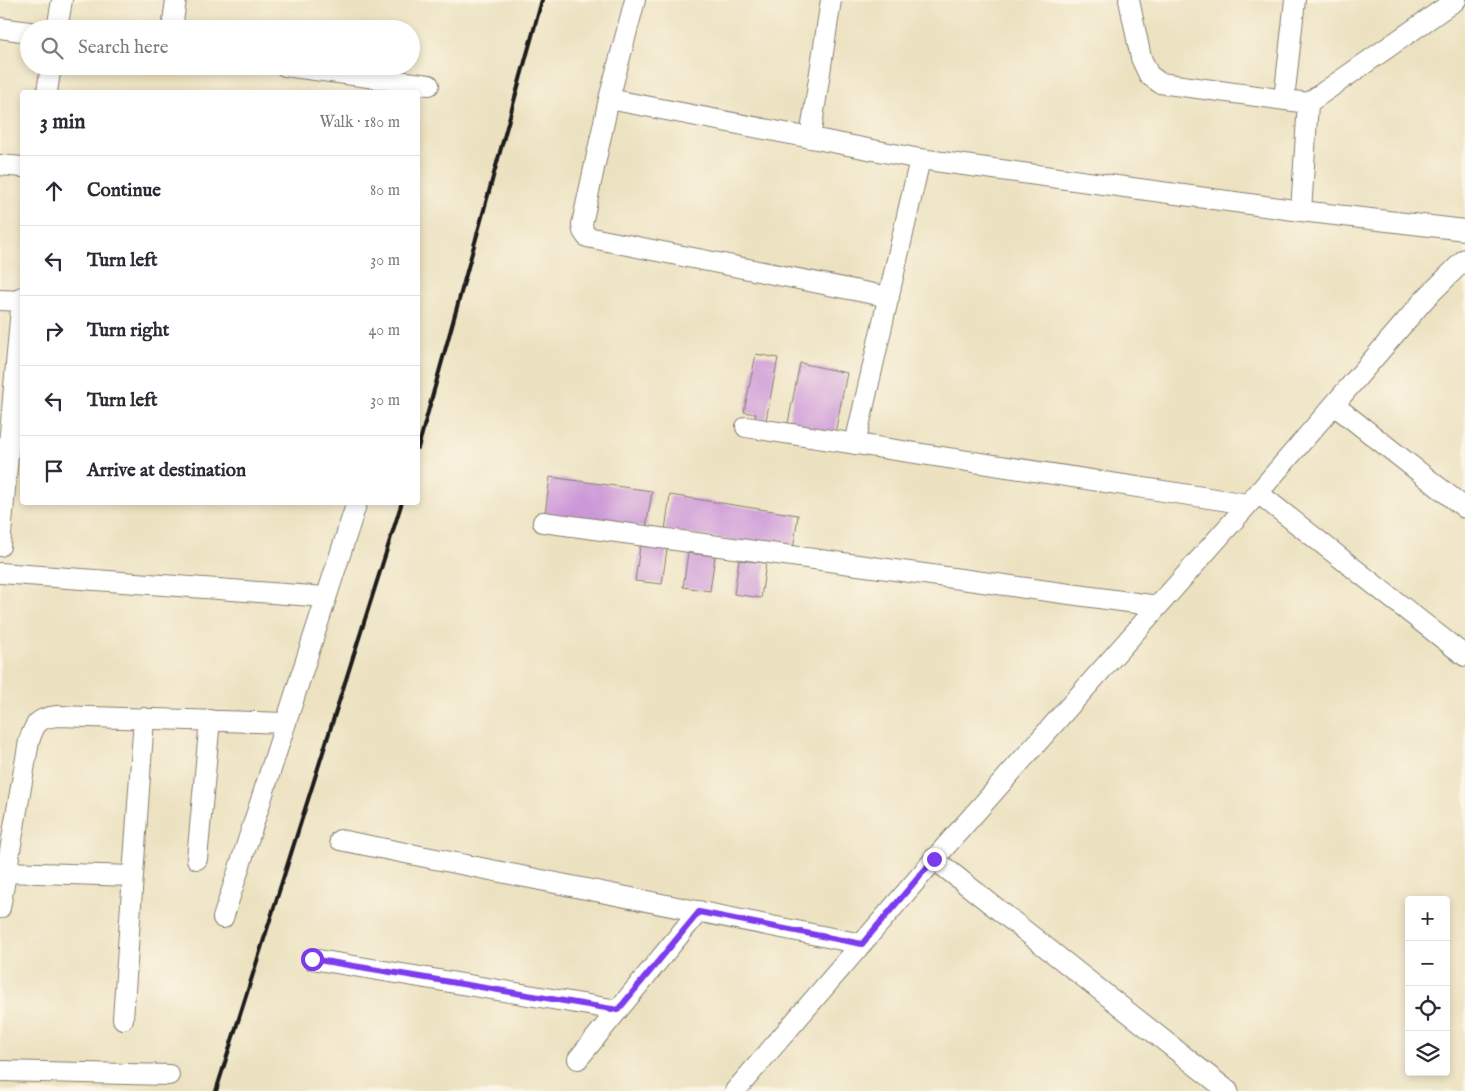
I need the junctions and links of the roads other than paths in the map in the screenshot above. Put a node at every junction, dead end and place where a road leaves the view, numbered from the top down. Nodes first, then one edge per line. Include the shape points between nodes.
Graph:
1 (62, 0) edge
2 (176, 0) edge
3 (635, 0) edge
4 (831, 0) edge
5 (1295, 0) edge
6 (1456, 0) edge
7 (1126, 1) edge
8 (59, 20) edge
9 (173, 20) edge
10 (0, 28) edge
11 (20, 31) edge
12 (50, 75) edge
13 (353, 75) edge
14 (429, 85) dead end
15 (47, 90) edge
16 (609, 99) junction
17 (1284, 100) junction
18 (1308, 103) junction
19 (810, 138) junction
20 (920, 159) junction
21 (0, 165) edge
22 (20, 167) edge
23 (1301, 211) junction
24 (1465, 230) edge
25 (1465, 259) edge
26 (889, 296) junction
27 (0, 300) edge
28 (20, 301) edge
29 (20, 326) edge
30 (1334, 404) junction
31 (746, 427) dead end
32 (11, 436) edge
33 (855, 444) junction
34 (1253, 498) junction
35 (356, 505) edge
36 (1465, 508) edge
37 (542, 522) dead end
38 (0, 546) edge
39 (0, 573) edge
40 (326, 597) junction
41 (1158, 606) junction
42 (1465, 656) edge
43 (144, 718) junction
44 (210, 720) junction
45 (286, 723) junction
46 (340, 840) dead end
47 (197, 859) dead end
48 (934, 859) junction
49 (6, 872) junction
50 (133, 876) junction
51 (0, 908) edge
52 (699, 912) junction
53 (223, 918) dead end
54 (862, 944) junction
55 (312, 959) dead end
56 (618, 1010) junction
57 (123, 1019) dead end
58 (578, 1059) dead end
59 (0, 1071) edge
60 (169, 1075) dead end
61 (735, 1091) edge
62 (1228, 1091) edge

1 - 8 street
2 - 9 street
3 - 16 street
4 - 19 street
5 - 17 street
6 - 18 street
7 - 17 street via 1141,58 1149,75 1160,84
10 - 11 street
12 - 15 street
13 - 14 street
16 - 19 street
16 - 26 street via 582,224 587,236
17 - 18 street
18 - 23 street
19 - 20 street
20 - 23 street
20 - 26 street
21 - 22 street
23 - 24 street
25 - 30 street via 1424,300
26 - 33 street
27 - 28 street
29 - 32 street
30 - 34 street
30 - 36 street
31 - 33 street
32 - 38 street
33 - 34 street
34 - 41 street
34 - 42 street
35 - 40 street
37 - 41 street
39 - 40 street
40 - 45 street
41 - 48 street
43 - 44 street
43 - 49 street via 57,716 42,718 33,727
43 - 50 street
44 - 45 street
44 - 47 street
45 - 53 street
46 - 52 street
48 - 54 street
48 - 62 street
49 - 50 street
49 - 51 street
50 - 57 street
52 - 54 street
52 - 56 street
54 - 61 street
55 - 56 street
56 - 58 street
59 - 60 street

